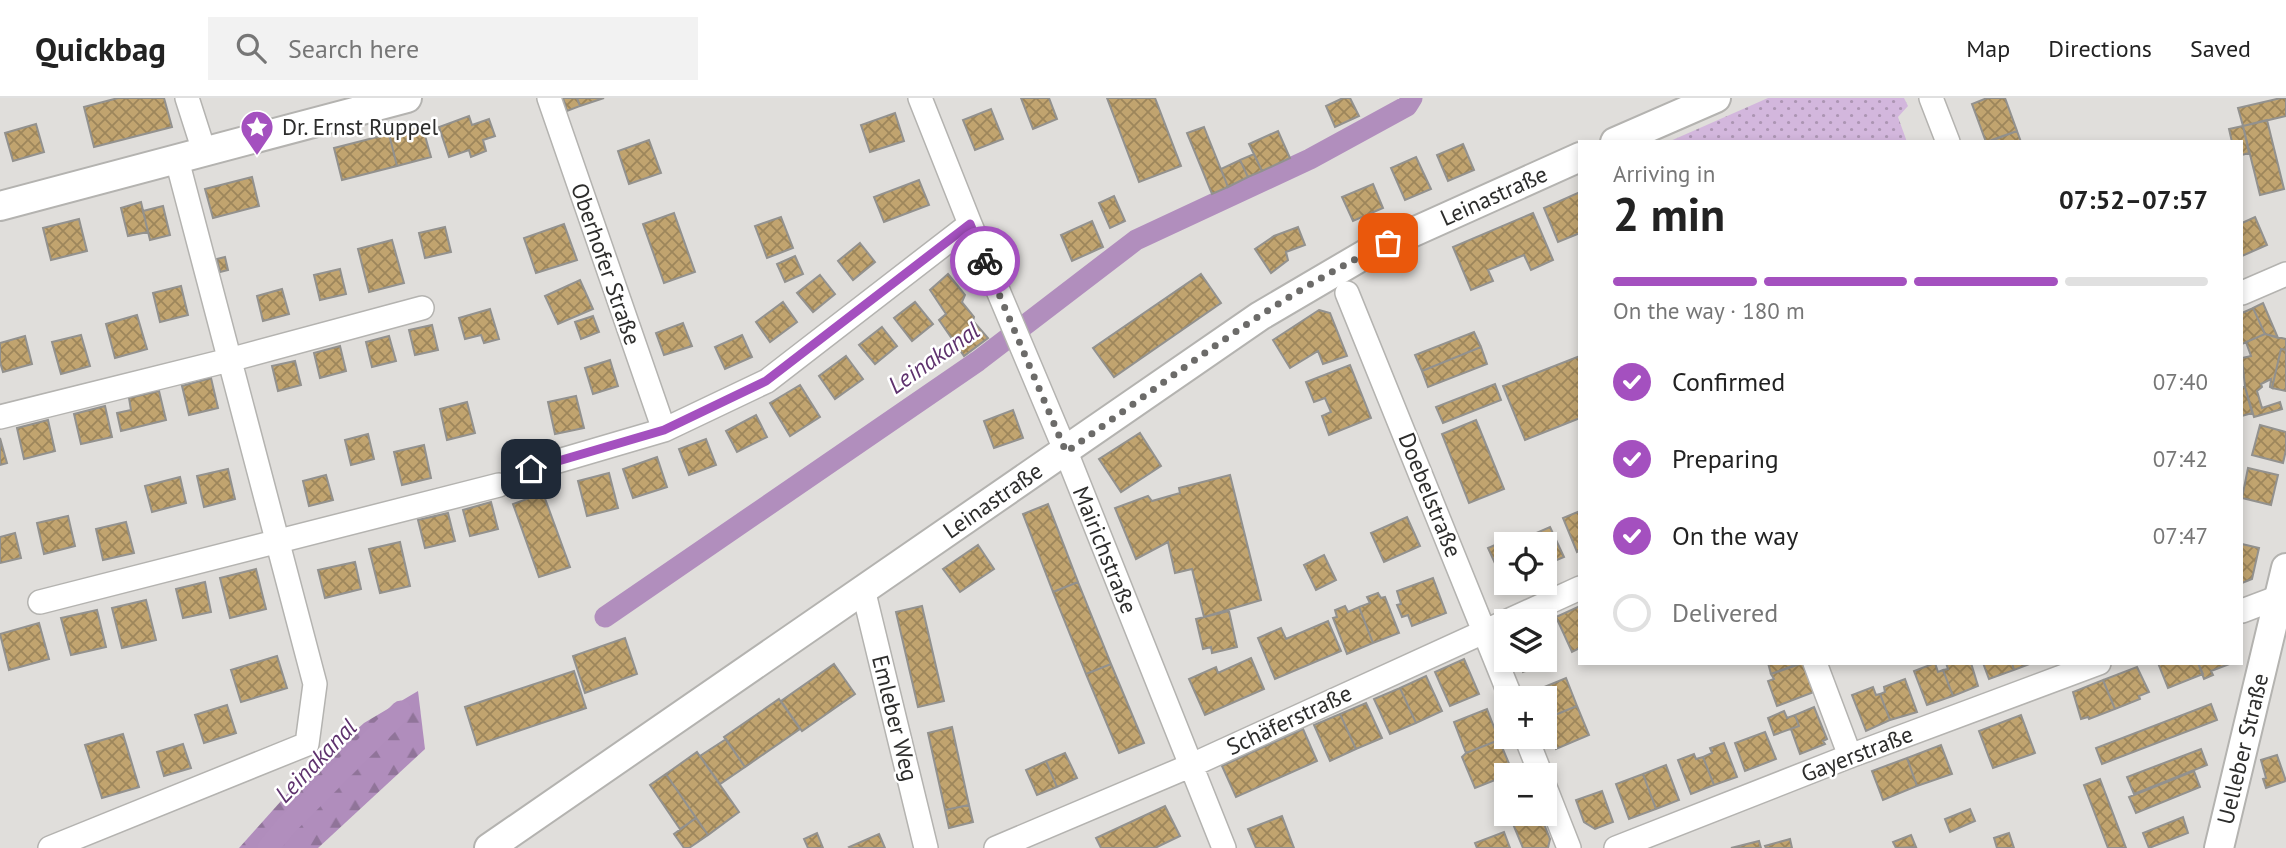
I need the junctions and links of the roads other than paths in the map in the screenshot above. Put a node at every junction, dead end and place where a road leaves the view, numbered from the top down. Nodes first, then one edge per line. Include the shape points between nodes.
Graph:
1 (187, 98) edge
2 (407, 98) edge
3 (549, 98) edge
4 (920, 98) edge
5 (1716, 98) edge
6 (1931, 98) edge
7 (1620, 140) edge
8 (1947, 140) edge
9 (204, 152) junction
10 (1578, 158) edge
11 (177, 160) junction
12 (0, 206) edge
13 (970, 224) junction
14 (2286, 274) edge
15 (1347, 293) dead end
16 (2243, 293) edge
17 (422, 307) dead end
18 (229, 359) junction
19 (0, 417) edge
20 (664, 430) junction
21 (1066, 452) junction
22 (531, 469) dead end
23 (499, 485) dead end
24 (277, 541) junction
25 (2286, 568) edge
26 (863, 589) junction
27 (1578, 589) edge
28 (2279, 597) junction
29 (40, 602) dead end
30 (2243, 611) edge
31 (1484, 630) junction
32 (1816, 665) edge
33 (2094, 665) edge
34 (1506, 686) edge
35 (1850, 756) junction
36 (1192, 765) junction
37 (1557, 818) edge
38 (50, 848) edge
39 (489, 848) edge
40 (926, 848) edge
41 (996, 848) edge
42 (1224, 848) edge
43 (1569, 848) edge
44 (1615, 848) edge
45 (2219, 848) edge

1 - 9 street
2 - 9 street
3 - 20 street, Oberhofer Straße
4 - 13 street, Mairichstraße
5 - 7 street
6 - 8 street
9 - 11 street
10 - 21 street, Leinastraße via 1407,234 1329,275 1260,316
11 - 12 street
11 - 18 street
13 - 20 street via 766,381
13 - 21 street, Mairichstraße
14 - 16 street
15 - 31 street, Doebelstraße
17 - 18 street
18 - 19 street
18 - 24 street
20 - 22 street
21 - 26 street, Leinastraße
21 - 36 street, Mairichstraße
23 - 24 street
24 - 29 street
24 - 38 street via 315,684 307,744
25 - 28 street, Uelleber Straße
26 - 39 street, Leinastraße
26 - 40 street, Emleber Weg
27 - 31 street, Schäferstraße
28 - 30 street
28 - 45 street, Uelleber Straße
31 - 34 street, Doebelstraße
31 - 36 street, Schäferstraße
32 - 35 street
33 - 35 street, Gayerstraße
35 - 44 street, Gayerstraße
36 - 41 street, Schäferstraße
36 - 42 street, Mairichstraße
37 - 43 street

